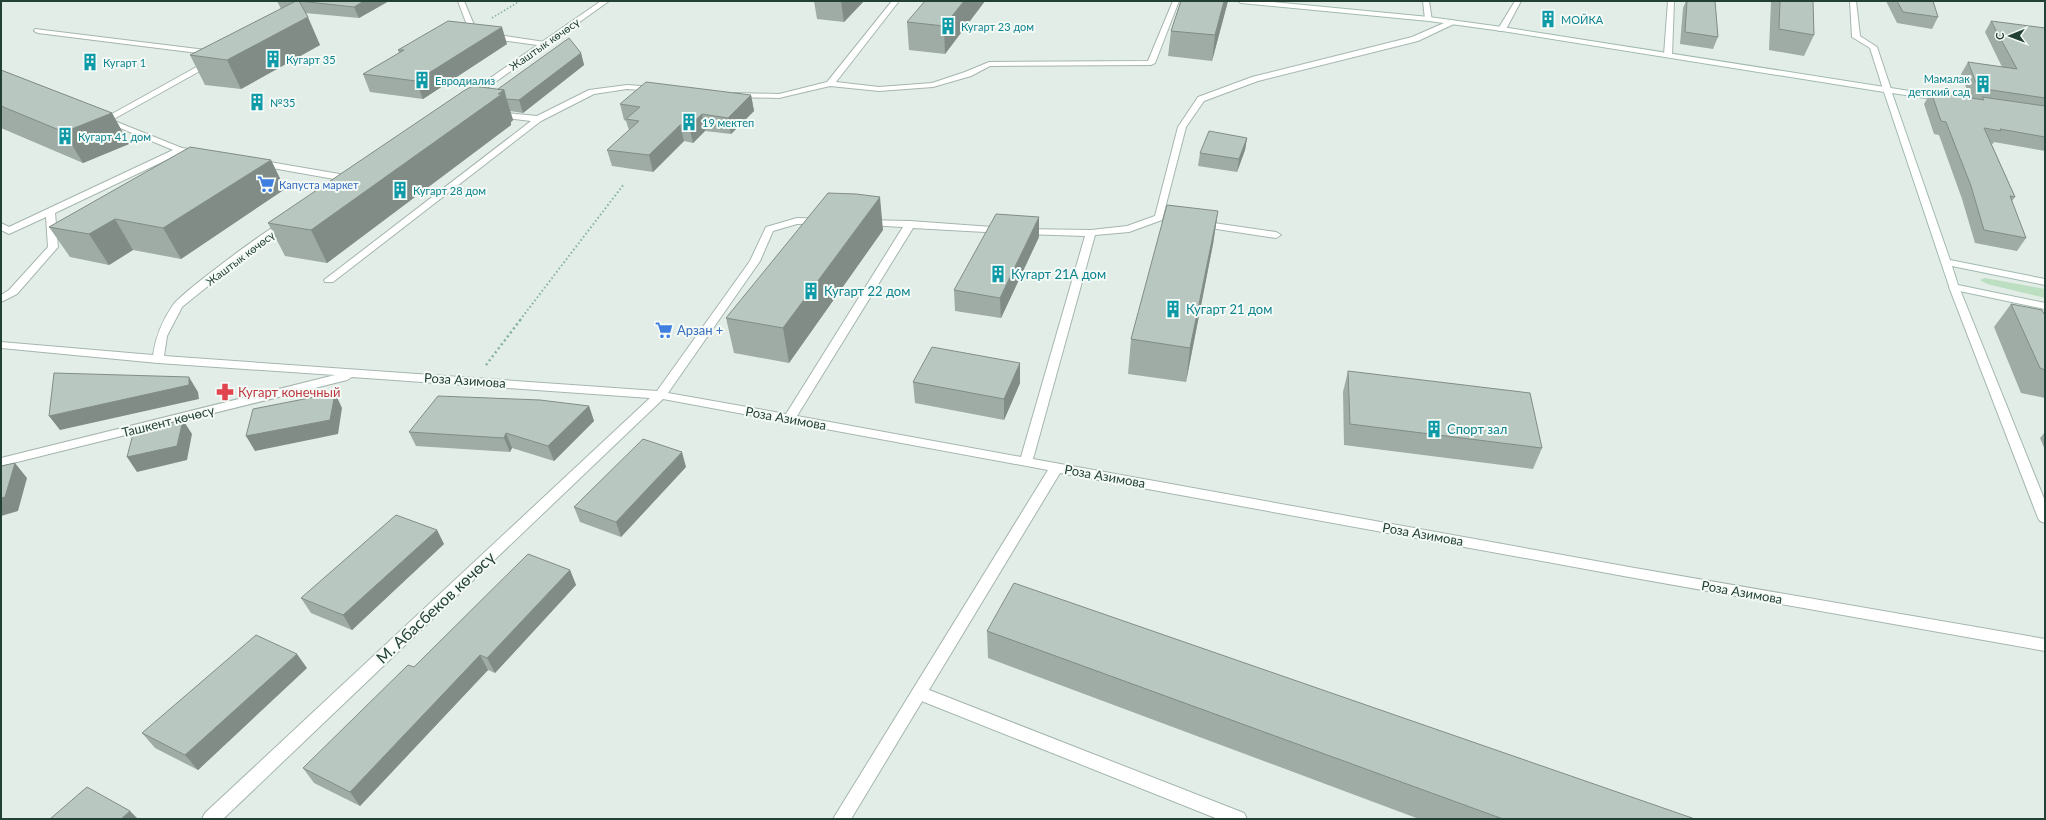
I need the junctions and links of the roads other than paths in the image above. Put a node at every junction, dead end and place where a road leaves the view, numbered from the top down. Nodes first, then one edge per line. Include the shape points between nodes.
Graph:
1 (462, 1) edge
2 (606, 1) edge
3 (896, 1) edge
4 (1176, 1) edge
5 (1241, 1) edge
6 (1426, 1) edge
7 (1518, 1) edge
8 (1671, 1) edge
9 (1853, 1) edge
10 (1429, 18) junction
11 (1454, 22) junction
12 (1502, 29) junction
13 (38, 31) dead end
14 (545, 44) junction
15 (1668, 55) junction
16 (830, 84) junction
17 (1886, 89) junction
18 (667, 90) edge
19 (728, 94) edge
20 (464, 100) edge
21 (1954, 101) edge
22 (491, 113) edge
23 (538, 119) junction
24 (180, 150) junction
25 (212, 155) edge
26 (250, 162) edge
27 (338, 188) edge
28 (50, 212) junction
29 (293, 219) edge
30 (829, 221) edge
31 (859, 222) edge
32 (1191, 223) edge
33 (910, 224) junction
34 (1, 226) edge
35 (1091, 233) junction
36 (1276, 235) dead end
37 (1946, 262) junction
38 (329, 280) dead end
39 (2045, 282) edge
40 (1954, 288) junction
41 (1, 300) edge
42 (2045, 306) edge
43 (1, 345) edge
44 (158, 359) junction
45 (358, 373) junction
46 (660, 394) junction
47 (790, 418) junction
48 (1026, 461) junction
49 (1, 462) edge
50 (1057, 467) junction
51 (2045, 518) edge
52 (2045, 645) edge
53 (919, 693) junction
54 (847, 818) edge
55 (210, 819) edge
56 (1238, 819) edge

1 - 14 street via 474,34
2 - 14 street, Жаштык көчөсү
3 - 16 street
4 - 16 street via 1151,63 989,64 933,85 879,89
5 - 10 street
6 - 10 street
7 - 12 street
8 - 15 street
9 - 17 street via 1856,37 1873,47
10 - 11 street
11 - 12 street
11 - 35 street via 1415,39 1255,79 1201,99 1182,127 1163,219 1129,229
12 - 15 street
13 - 24 street via 223,56 103,119
14 - 20 street, Жаштык көчөсү
15 - 17 street
16 - 19 street via 779,96
17 - 21 street
17 - 37 street
18 - 23 street via 627,87 592,92
22 - 23 street
23 - 38 street
24 - 25 street
24 - 28 street
26 - 27 street via 354,176
28 - 34 street via 10,231
28 - 41 street via 53,247 13,292
29 - 44 street, Жаштык көчөсү via 235,259 178,305 161,336
30 - 46 street, М. Абасбеков көчөсү via 797,221 769,229 755,261
31 - 33 street
32 - 36 street
33 - 35 street
33 - 47 street
35 - 48 street
37 - 39 street
37 - 40 street
40 - 42 street
40 - 51 street
43 - 44 street, Роза Азимова
44 - 45 street, Роза Азимова
45 - 46 street, Роза Азимова
45 - 49 street, Ташкент көчөсү
46 - 47 street, Роза Азимова
46 - 55 street, М. Абасбеков көчөсү
47 - 48 street, Роза Азимова
48 - 50 street, Роза Азимова
50 - 52 street, Роза Азимова
50 - 53 street
53 - 54 street
53 - 56 street

